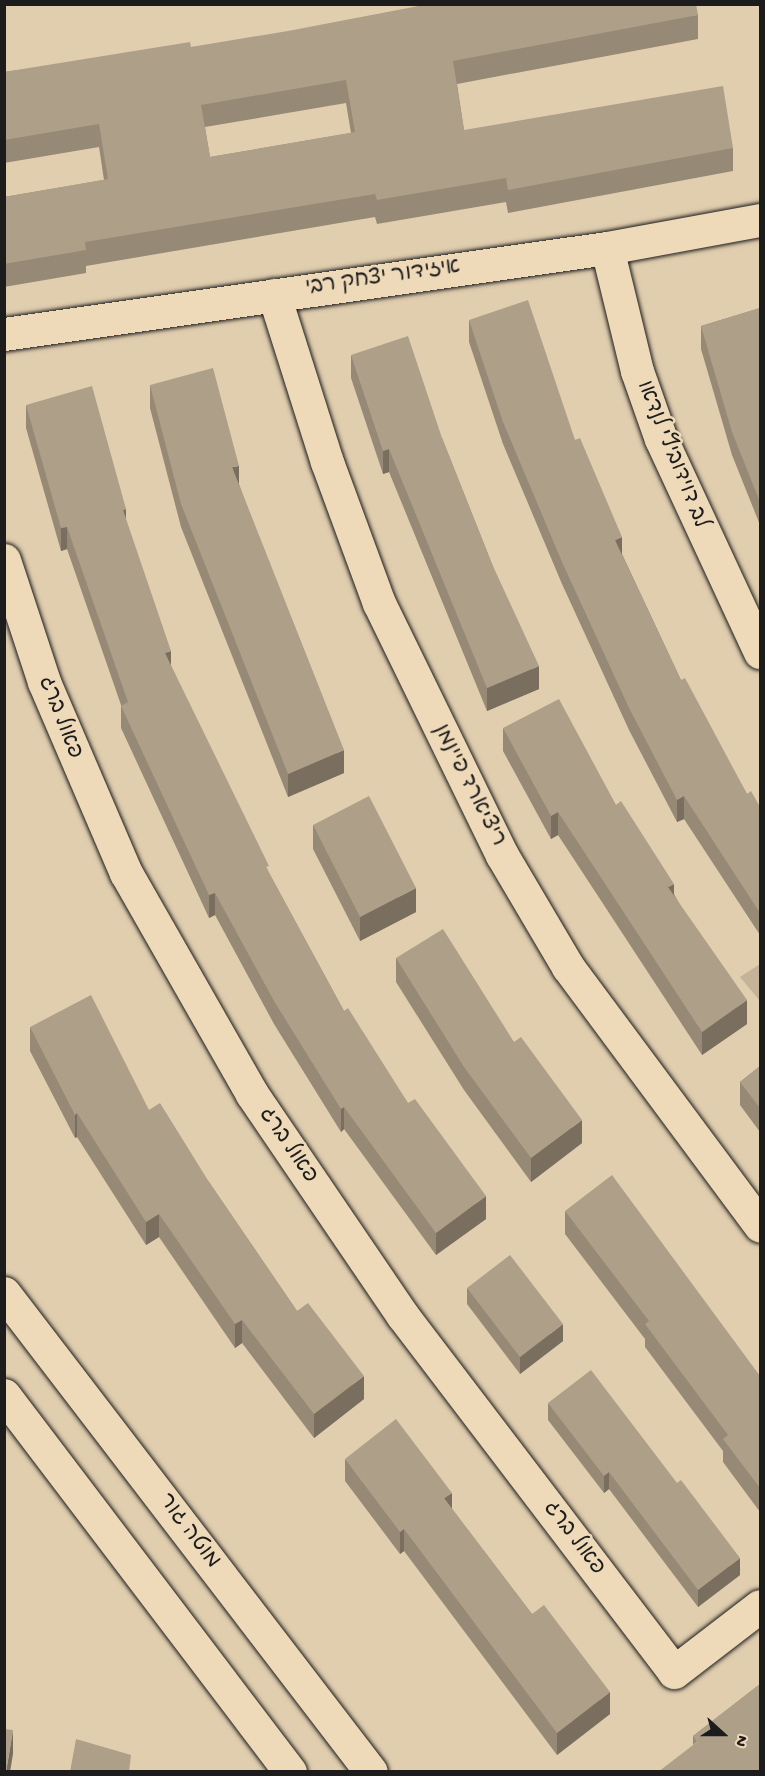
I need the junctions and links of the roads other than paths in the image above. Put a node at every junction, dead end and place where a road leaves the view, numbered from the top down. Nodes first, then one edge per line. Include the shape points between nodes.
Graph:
1 (760, 220) edge
2 (607, 248) junction
3 (274, 295) junction
4 (4, 334) edge
5 (4, 560) edge
6 (760, 652) edge
7 (760, 1226) edge
8 (4, 1293) edge
9 (4, 1395) edge
10 (760, 1606) edge
11 (290, 1772) edge
12 (371, 1772) edge

1 - 2 street, איזידור יצחק רבי
2 - 3 street, איזידור יצחק רבי
2 - 6 street, לב דוידוביץ' לנדאו via 637,371 661,439
3 - 4 street, איזידור יצחק רבי
3 - 7 street, ריצ'ארד פיינמן via 327,462 379,603 502,855 568,967
5 - 10 street, פאול ברג via 44,682 117,853 252,1094 403,1316 674,1672
8 - 12 street, מוטה גור
9 - 11 street

